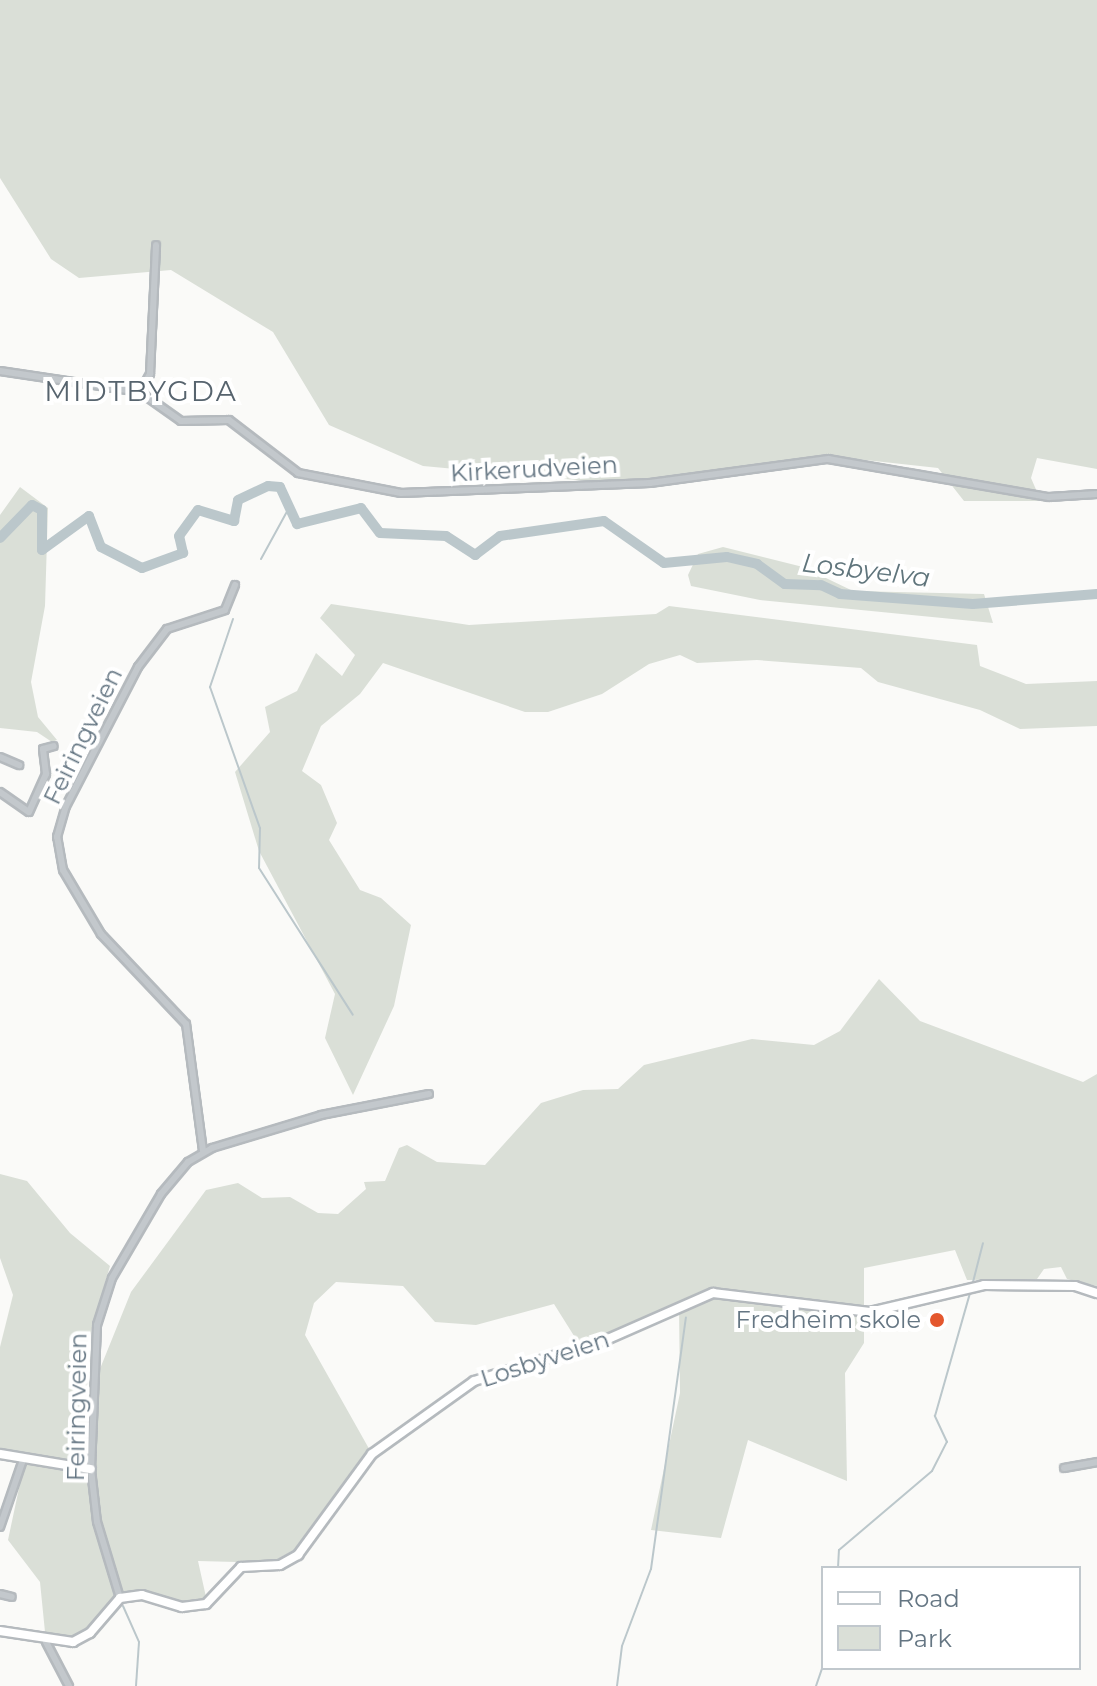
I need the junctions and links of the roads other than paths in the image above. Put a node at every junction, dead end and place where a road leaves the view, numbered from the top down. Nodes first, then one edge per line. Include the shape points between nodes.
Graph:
1 (156, 245) dead end
2 (0, 371) edge
3 (140, 392) junction
4 (1097, 494) edge
5 (235, 585) dead end
6 (54, 746) dead end
7 (0, 757) edge
8 (19, 765) dead end
9 (0, 792) edge
10 (429, 1094) dead end
11 (203, 1151) junction
12 (1097, 1293) edge
13 (0, 1454) edge
14 (23, 1460) junction
15 (1097, 1462) edge
16 (1064, 1468) dead end
17 (91, 1469) junction
18 (0, 1486) edge
19 (11, 1489) junction
20 (0, 1527) edge
21 (0, 1594) edge
22 (12, 1597) dead end
23 (120, 1598) junction
24 (0, 1631) edge
25 (46, 1642) junction
26 (69, 1686) edge

1 - 3 street via 150,374
2 - 3 street, Kirkerudveien
3 - 4 street, Kirkerudveien via 181,421 229,420 298,473 401,493 650,483 828,459 1049,497
5 - 11 street, Feiringveien via 225,610 167,629 138,667 66,806 57,837 63,870 101,934 186,1024
6 - 9 street via 43,749 46,774 29,812
7 - 8 street
10 - 11 street, Feiringveien via 321,1115
11 - 17 street, Feiringveien via 168,1184 105,1295 97,1325
12 - 23 main road, Losbyveien via 1065,1285 984,1285 870,1312 713,1293 608,1339 474,1381 372,1454 289,1562 241,1567 217,1596 195,1607 142,1595
13 - 14 main road
14 - 17 main road
14 - 19 street
15 - 16 street
17 - 23 street, Feiringveien via 97,1522
18 - 19 street
19 - 20 street
21 - 22 street
23 - 25 main road via 82,1638
24 - 25 main road
25 - 26 street

